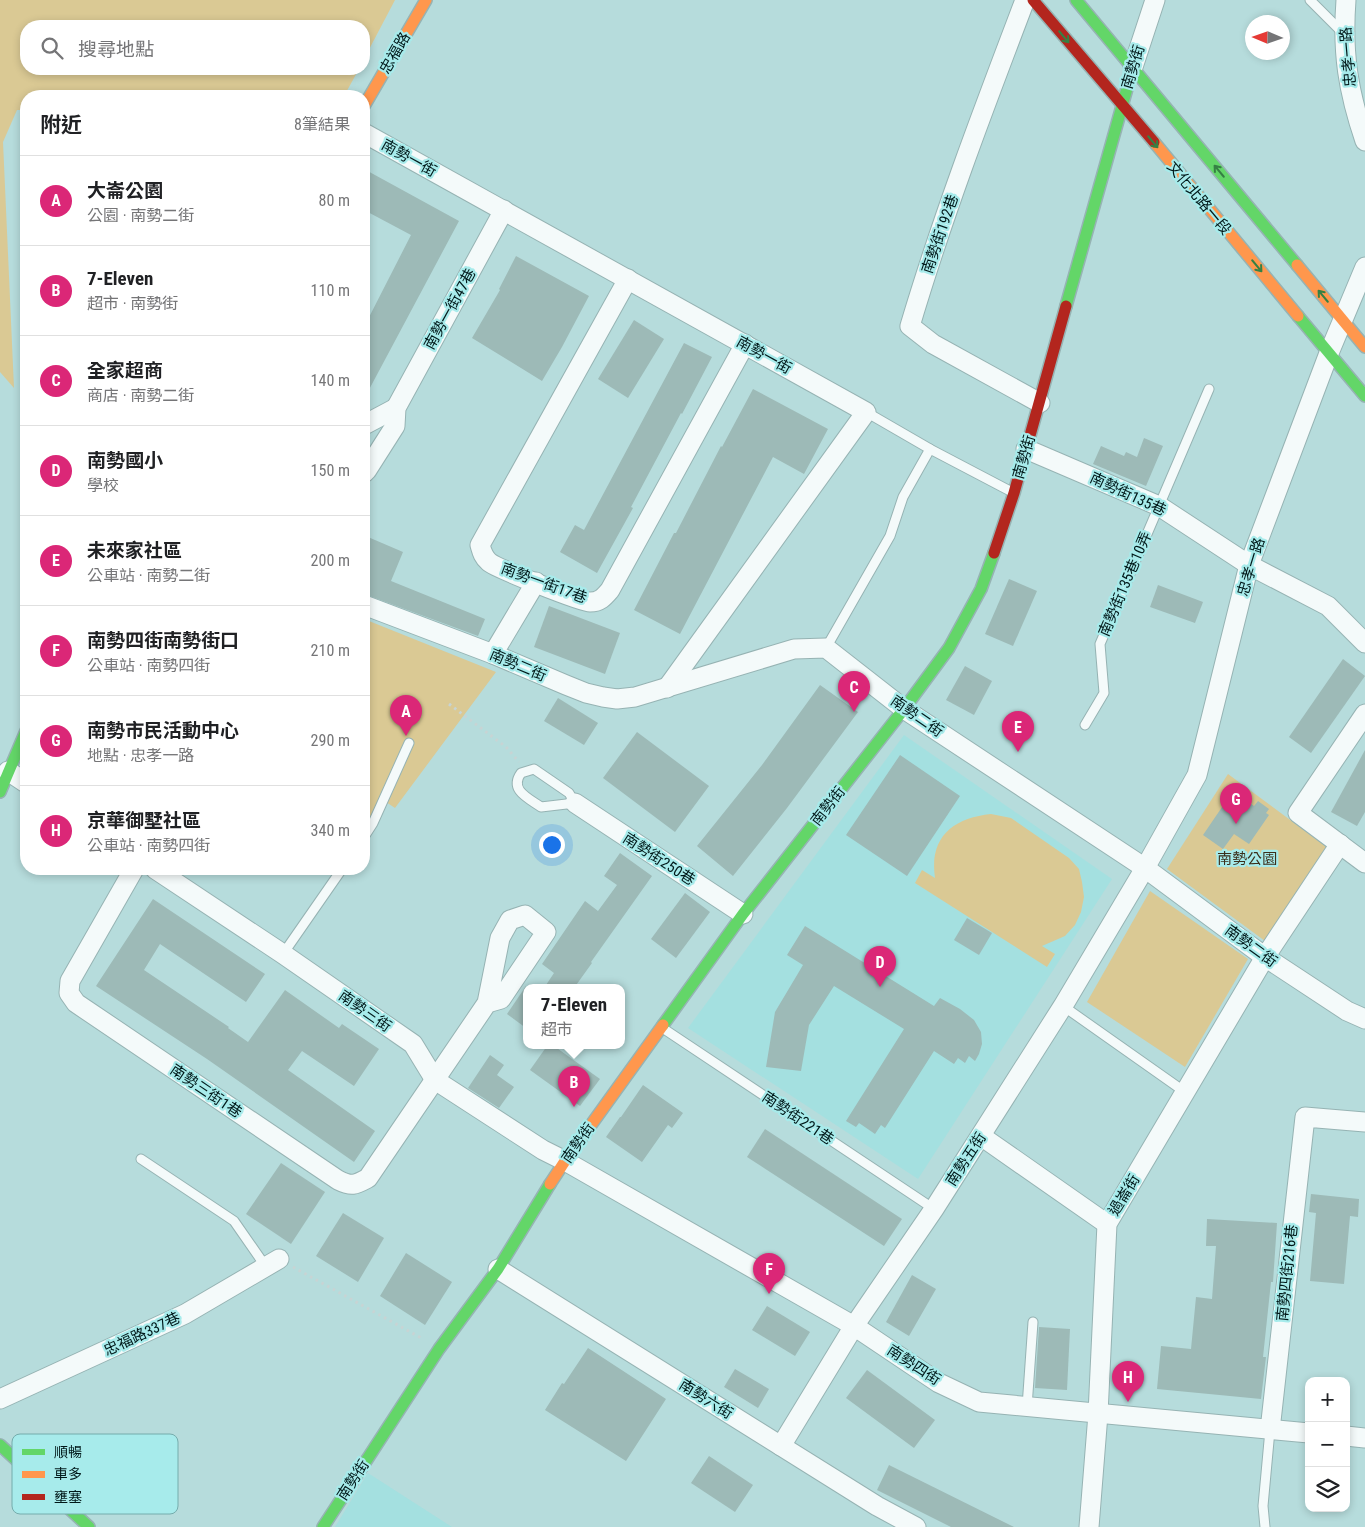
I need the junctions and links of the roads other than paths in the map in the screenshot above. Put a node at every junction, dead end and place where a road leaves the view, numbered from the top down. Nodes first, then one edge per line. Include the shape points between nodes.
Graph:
1 (426, 0) edge
2 (1025, 0) edge
3 (1033, 0) edge
4 (1076, 0) edge
5 (1155, 0) edge
6 (1310, 0) edge
7 (1346, 0) edge
8 (1345, 35) junction
9 (1132, 67) junction
10 (370, 96) edge
11 (1122, 104) junction
12 (370, 136) edge
13 (1365, 141) edge
14 (504, 210) junction
15 (1365, 267) edge
16 (628, 279) junction
17 (1343, 320) junction
18 (745, 344) junction
19 (1365, 347) edge
20 (1329, 353) junction
21 (1209, 389) dead end
22 (1365, 396) edge
23 (1040, 403) junction
24 (396, 408) junction
25 (866, 412) junction
26 (370, 422) edge
27 (930, 449) junction
28 (1026, 449) junction
29 (370, 467) edge
30 (1014, 493) junction
31 (1159, 506) junction
32 (1249, 565) junction
33 (536, 582) junction
34 (370, 607) edge
35 (1365, 643) edge
36 (826, 648) junction
37 (493, 654) junction
38 (667, 688) junction
39 (904, 709) junction
40 (1365, 714) edge
41 (1085, 725) dead end
42 (409, 743) dead end
43 (20, 744) edge
44 (8, 771) junction
45 (20, 779) edge
46 (0, 792) edge
47 (575, 803) junction
48 (370, 828) edge
49 (1340, 844) junction
50 (1365, 863) edge
51 (1145, 868) junction
52 (131, 875) edge
53 (164, 875) edge
54 (338, 875) edge
55 (743, 914) junction
56 (283, 954) junction
57 (1265, 957) junction
58 (487, 1003) dead end
59 (1064, 1006) junction
60 (1365, 1019) edge
61 (662, 1027) junction
62 (435, 1080) junction
63 (1185, 1092) junction
64 (1365, 1122) edge
65 (981, 1136) junction
66 (141, 1159) dead end
67 (565, 1161) junction
68 (934, 1209) junction
69 (1107, 1224) junction
70 (272, 1263) joint
71 (498, 1269) junction
72 (1033, 1322) dead end
73 (854, 1326) junction
74 (0, 1398) edge
75 (1027, 1407) junction
76 (1098, 1414) junction
77 (1270, 1430) junction
78 (1305, 1433) edge
79 (1350, 1436) edge
80 (1365, 1438) edge
81 (0, 1445) edge
82 (781, 1446) junction
83 (12, 1456) edge
84 (75, 1514) edge
85 (89, 1527) edge
86 (323, 1527) edge
87 (916, 1527) edge
88 (1089, 1527) edge
89 (1265, 1527) edge

1 - 10 main road, 忠福路
2 - 23 street, 南勢街192巷 via 972,138 910,326 933,344
3 -> 11 main road, 文化北路一段
4 - 9 main road
5 - 9 street, 南勢街
6 - 8 lane
7 - 8 street, 忠孝一路
8 - 13 street, 忠孝一路 via 1348,81
9 - 11 main road, 南勢街
17 -> 9 main road
11 -> 20 main road, 文化北路一段
11 - 23 main road, 南勢街
12 - 14 street, 南勢一街
14 - 16 street, 南勢一街
14 - 24 street, 南勢一街47巷
15 - 17 street, 忠孝一路
16 - 18 street, 南勢一街
16 - 33 street, 南勢一街17巷 via 480,545 482,556 490,563
17 - 19 main road
17 - 20 street, 忠孝一路
18 - 25 street, 南勢一街
18 - 33 street, 南勢一街17巷 via 610,590 600,600 589,602
20 - 22 main road, 文化北路一段
20 - 32 street, 忠孝一路
21 - 31 lane, 南勢街135巷10弄
23 - 28 main road, 南勢街
24 - 26 street
24 - 29 street, 南勢一街47巷 via 395,426
25 - 27 lane
25 - 38 street
27 - 30 lane
27 - 36 lane via 903,497 890,536
28 - 30 main road, 南勢街
28 - 31 street, 南勢街135巷
30 - 39 main road, 南勢街 via 981,589 949,648
31 - 32 street, 南勢街135巷
31 - 41 lane, 南勢街135巷10弄 via 1100,644 1104,693
32 - 35 street, 南勢街135巷 via 1328,606
32 - 51 street, 忠孝一路 via 1197,776
33 - 37 street
34 - 37 street, 南勢二街
36 - 38 street, 南勢二街 via 794,649
36 - 39 street, 南勢二街
37 - 38 street, 南勢二街 via 603,697 635,697
39 - 51 street, 南勢二街
39 - 55 main road, 南勢街
40 - 49 street via 1298,812
42 - 48 lane
43 - 44 main road
44 - 45 street
44 - 46 main road
47 - 47 lane via 569,792 534,769 521,772 517,779 520,791 540,808
47 - 55 street, 南勢街250巷
49 - 50 street
49 - 57 street, 過崙街
51 - 57 street, 南勢二街
51 - 59 street, 南勢五街
52 - 62 street, 南勢三街1巷 via 70,981 69,993 76,1003 330,1175 347,1185 368,1178
53 - 56 street, 南勢三街
54 - 56 lane
55 - 61 main road, 南勢街
56 - 62 street, 南勢三街 via 413,1044
57 - 60 street, 南勢二街 via 1347,1011
57 - 63 street, 過崙街
58 - 62 street
59 - 63 lane
59 - 65 street, 南勢五街
61 - 67 main road, 南勢街
61 - 68 lane, 南勢街221巷
62 - 67 street, 南勢三街
63 - 69 street, 過崙街
64 - 77 street, 南勢四街216巷 via 1305,1117
65 - 68 street, 南勢五街
65 - 69 street
66 - 70 lane via 234,1221
67 - 71 main road, 南勢街
67 - 73 street, 南勢四街
68 - 73 street, 南勢五街
69 - 76 street, 過崙街
70 - 74 street, 忠福路337巷 via 185,1314
71 - 82 street, 南勢六街
71 - 86 main road, 南勢街 via 439,1348
72 - 75 lane
73 - 75 street, 南勢四街 via 939,1383 979,1402
73 - 82 street, 南勢五街
75 - 76 street, 南勢四街
76 - 77 street, 南勢四街
76 - 88 street, 過崙街
77 - 78 street, 南勢四街
77 - 89 lane
79 - 80 street
81 - 83 main road
82 - 87 street, 南勢六街
84 - 85 main road

